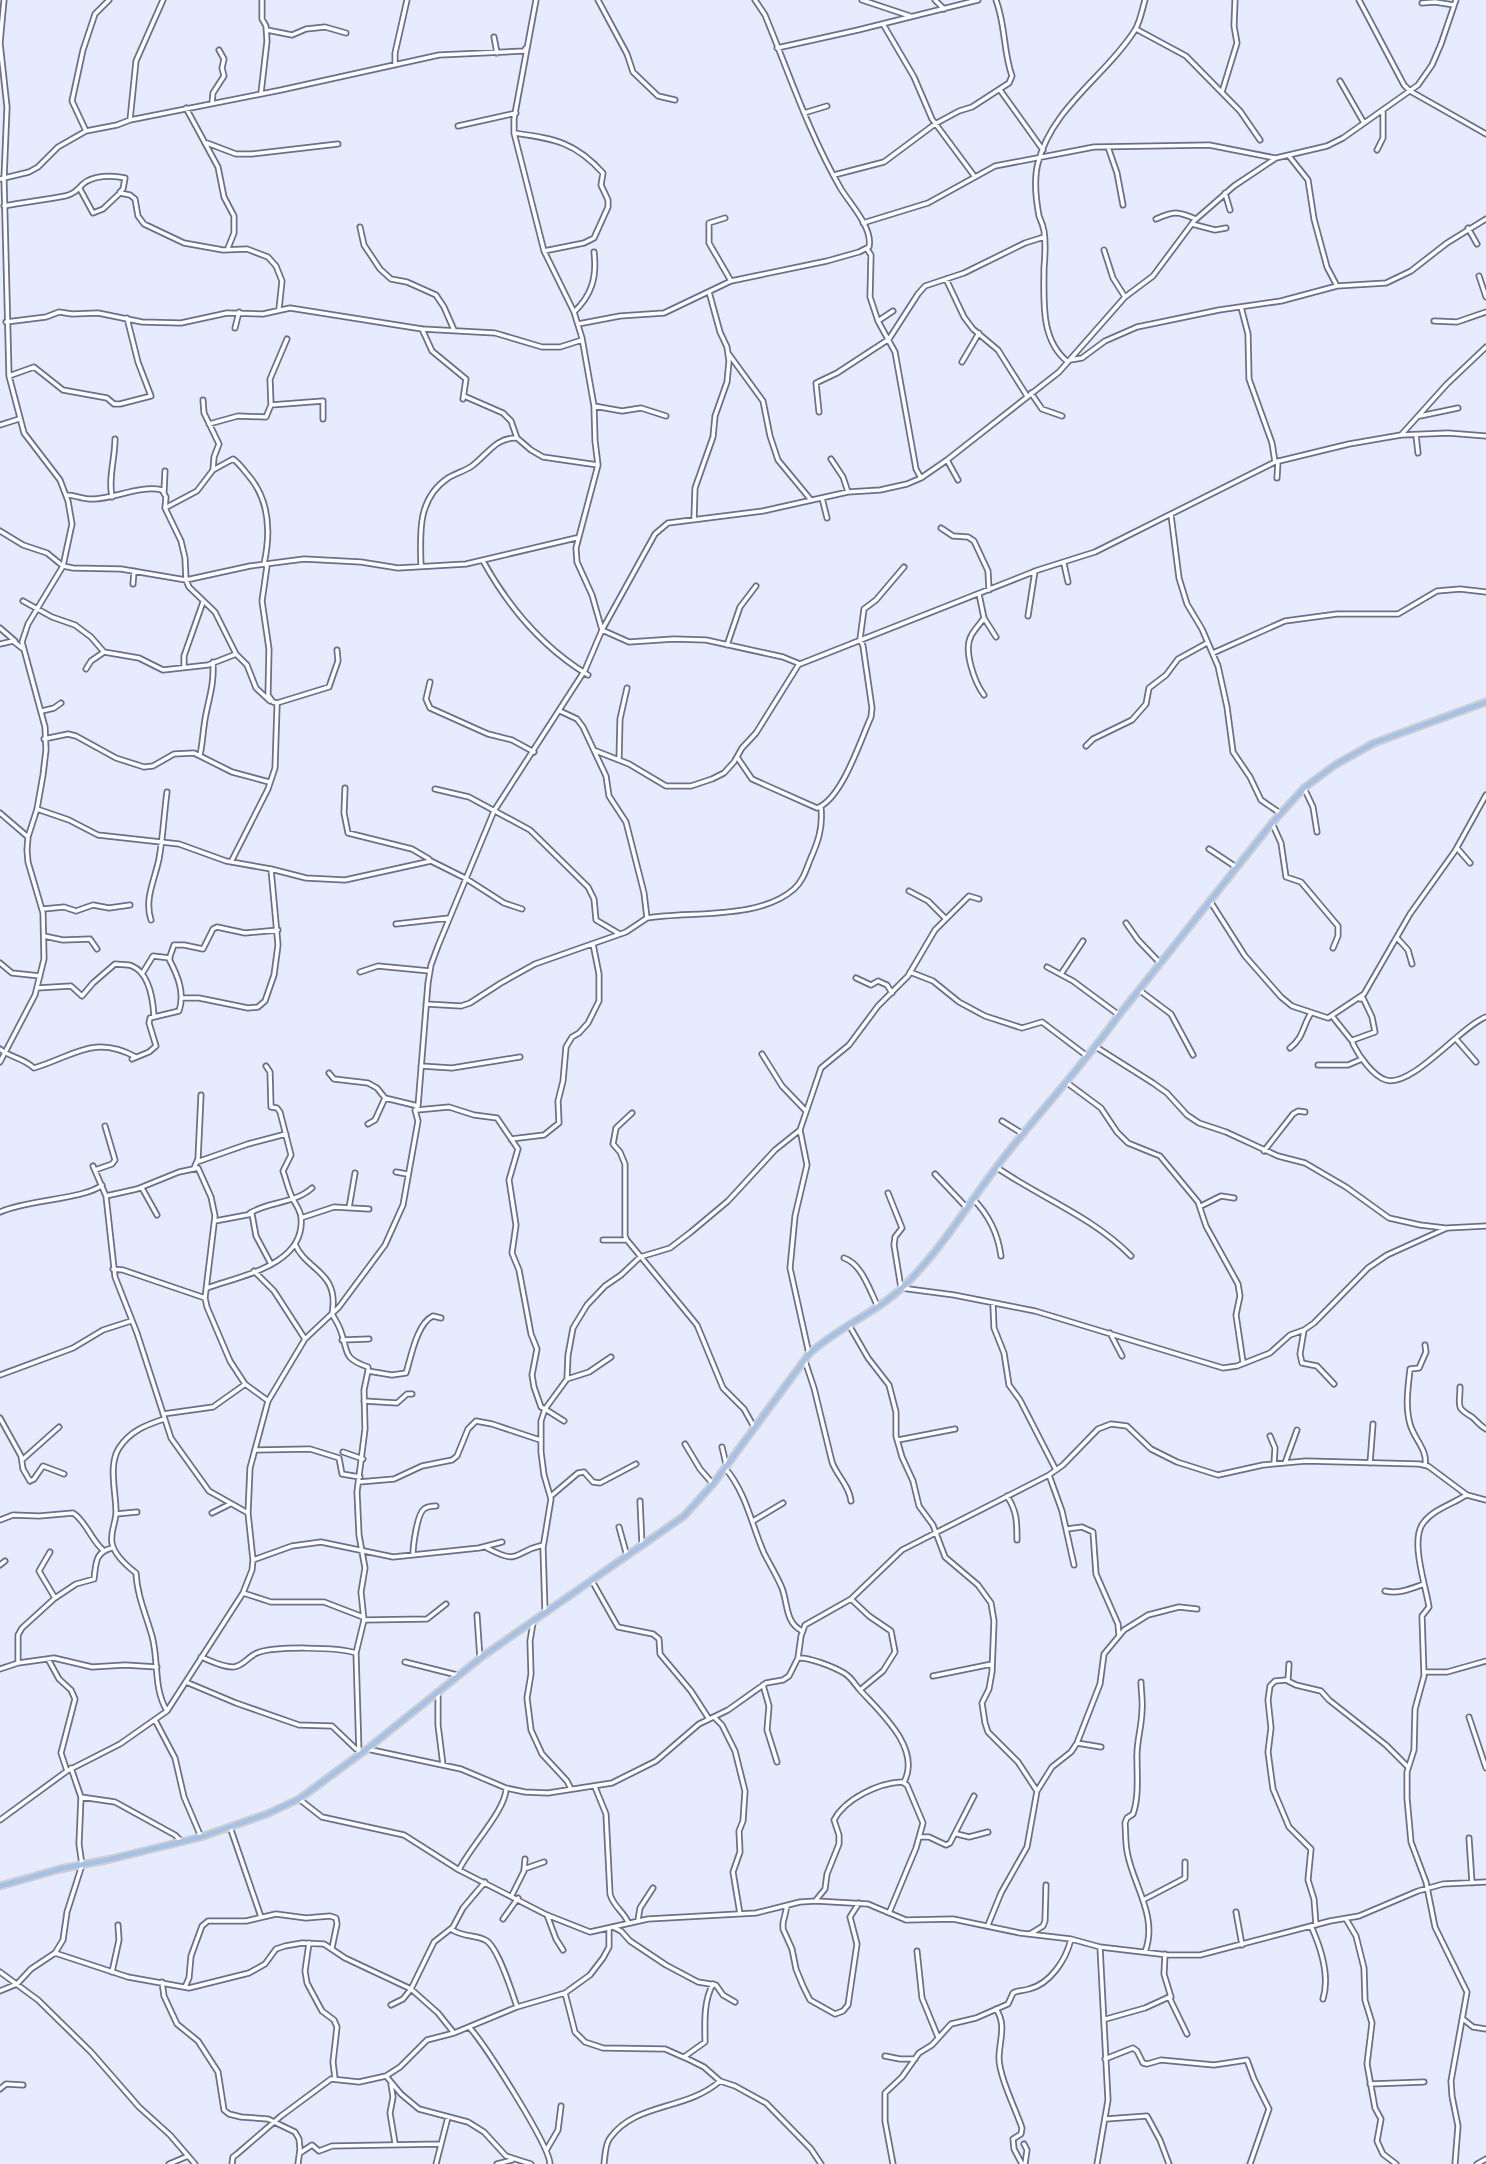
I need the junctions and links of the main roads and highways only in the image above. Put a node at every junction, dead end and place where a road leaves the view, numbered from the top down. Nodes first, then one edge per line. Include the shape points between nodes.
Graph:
1 (1486, 702) edge
2 (0, 1886) edge

1 - 2 main road via 1374,743 1304,788 996,1167 922,1268 878,1307 809,1353 713,1485 684,1516 480,1659 299,1799 201,1837

